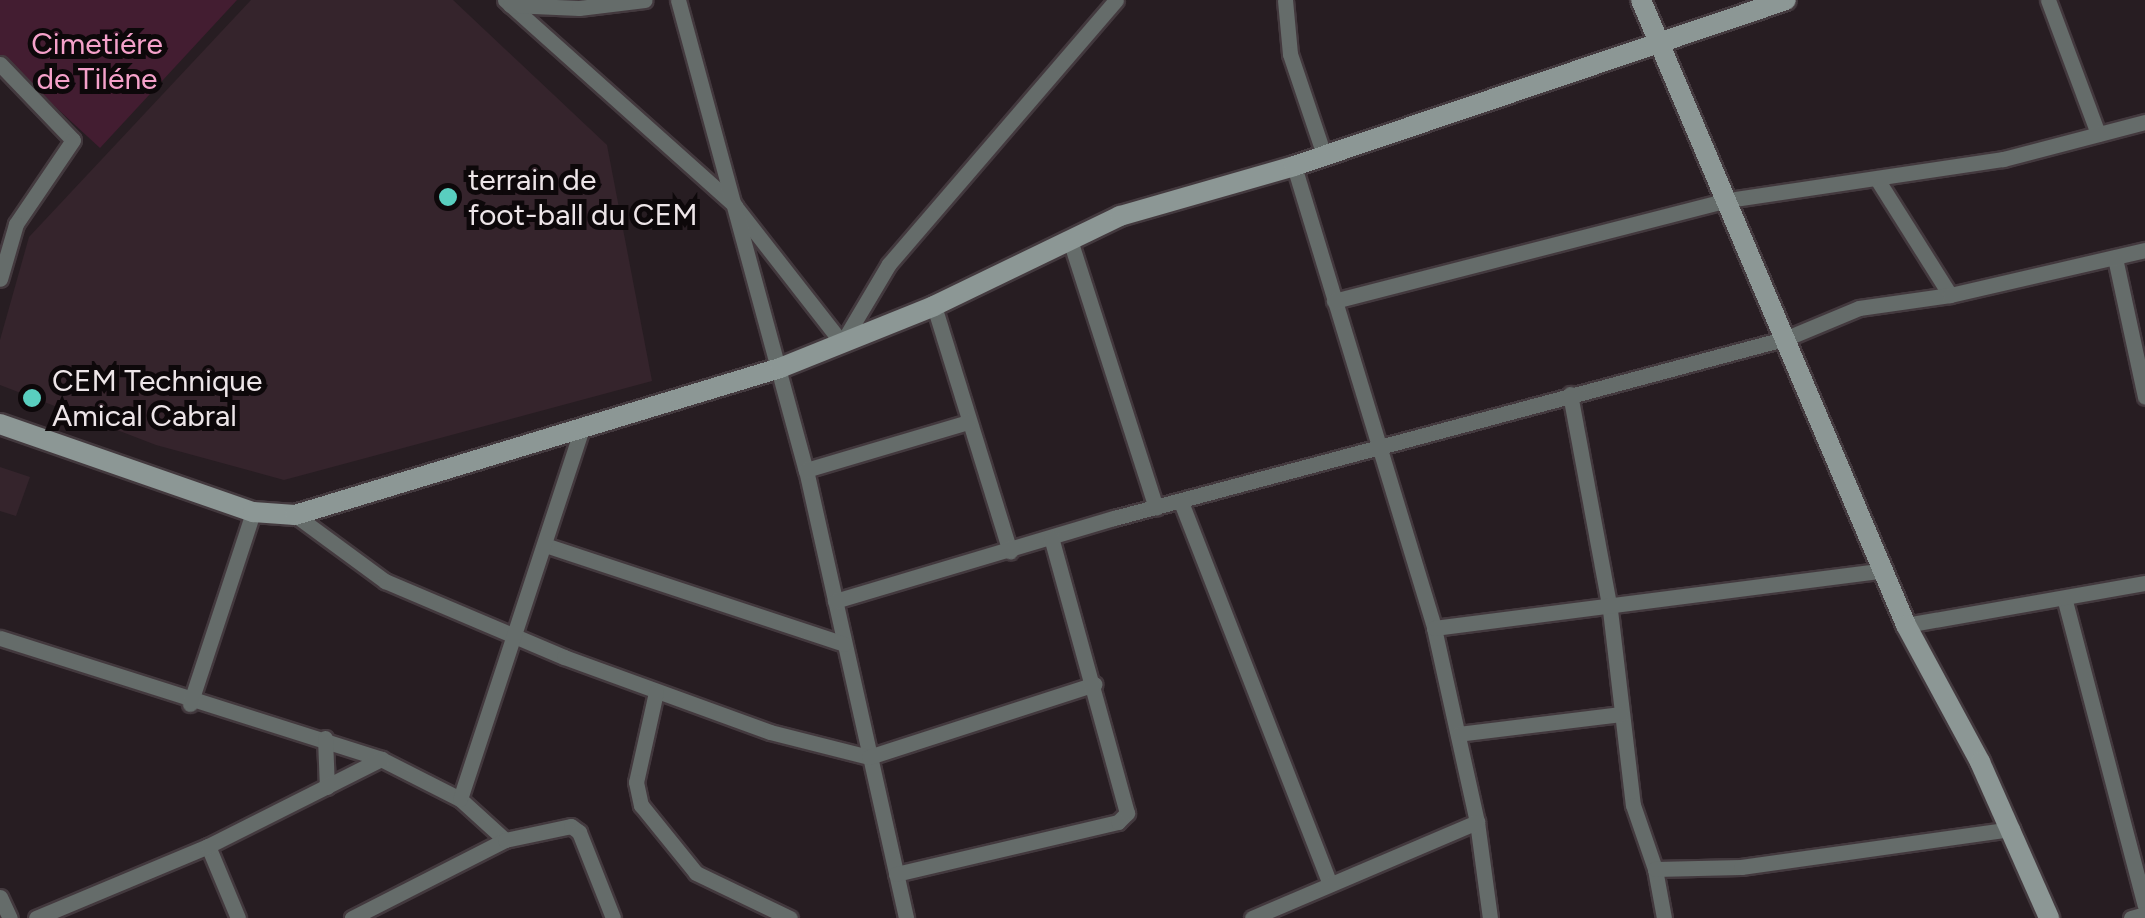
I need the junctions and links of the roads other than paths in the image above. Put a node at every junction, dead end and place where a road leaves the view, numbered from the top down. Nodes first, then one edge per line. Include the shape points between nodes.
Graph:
1 (644, 0) edge
2 (678, 0) edge
3 (1116, 0) edge
4 (1285, 0) edge
5 (1641, 0) edge
6 (1786, 0) edge
7 (2048, 0) edge
8 (508, 2) edge
9 (1656, 43) junction
10 (0, 64) edge
11 (2145, 122) edge
12 (2098, 134) junction
13 (1324, 155) junction
14 (1294, 166) junction
15 (1878, 179) junction
16 (1728, 200) junction
17 (734, 206) junction
18 (6, 235) edge
19 (1070, 240) junction
20 (2145, 250) edge
21 (2115, 258) junction
22 (0, 279) edge
23 (1950, 295) junction
24 (1334, 301) junction
25 (934, 306) junction
26 (1787, 338) junction
27 (842, 343) junction
28 (780, 368) junction
29 (1570, 394) junction
30 (2145, 397) edge
31 (968, 422) junction
32 (0, 424) edge
33 (582, 428) junction
34 (1377, 449) junction
35 (806, 470) junction
36 (1181, 502) junction
37 (1156, 508) junction
38 (253, 512) junction
39 (295, 515) junction
40 (1051, 538) junction
41 (545, 545) junction
42 (1010, 551) junction
43 (1884, 570) junction
44 (2145, 583) edge
45 (834, 601) junction
46 (2065, 601) junction
47 (1610, 610) junction
48 (1906, 625) junction
49 (1434, 628) junction
50 (515, 635) junction
51 (0, 638) edge
52 (844, 644) junction
53 (1096, 684) junction
54 (656, 692) junction
55 (190, 704) junction
56 (1620, 714) junction
57 (1458, 734) junction
58 (325, 738) junction
59 (869, 757) junction
60 (381, 759) junction
61 (328, 787) junction
62 (460, 798) junction
63 (1477, 822) junction
64 (2012, 829) junction
65 (505, 840) junction
66 (208, 846) junction
67 (1655, 869) junction
68 (896, 874) junction
69 (1330, 884) junction
70 (740, 896) junction
71 (0, 897) edge
72 (2145, 905) edge
73 (2145, 914) edge
74 (10, 918) edge
75 (36, 918) edge
76 (238, 918) edge
77 (352, 918) edge
78 (613, 918) edge
79 (740, 918) edge
80 (790, 918) edge
81 (906, 918) edge
82 (1252, 918) edge
83 (1490, 918) edge
84 (1664, 918) edge
85 (2049, 918) edge
86 (2131, 918) edge

1 - 8 street via 580,8
2 - 17 street
3 - 27 street via 888,264
4 - 13 street via 1290,54
5 - 9 main road
6 - 9 main road
7 - 12 street
8 - 17 street
9 - 13 main road
9 - 16 main road
10 - 18 street via 73,140
11 - 12 street
12 - 15 street via 2003,159
13 - 14 main road
14 - 19 main road via 1120,216
14 - 24 street
15 - 16 street
15 - 23 street
16 - 24 street
16 - 26 main road
17 - 27 street
17 - 28 street
18 - 22 street
19 - 25 main road
19 - 37 street
20 - 21 street
21 - 23 street
21 - 30 street
23 - 26 street via 1859,308
24 - 34 street
25 - 27 main road
25 - 31 street
26 - 29 street
26 - 43 main road
27 - 28 main road
28 - 33 main road
28 - 35 street
29 - 34 street
29 - 47 street
31 - 35 street
31 - 42 street
32 - 38 main road
33 - 39 main road
33 - 41 street
34 - 36 street
34 - 49 street
35 - 45 street
36 - 37 street
36 - 69 street
37 - 40 street
38 - 39 main road
38 - 55 street
39 - 50 street via 385,580
40 - 42 street
40 - 53 street
41 - 50 street
41 - 52 street
42 - 45 street
43 - 47 street
43 - 48 main road
44 - 46 street
45 - 52 street
46 - 48 street
46 - 72 street
47 - 49 street
47 - 56 street
48 - 64 main road
49 - 57 street
50 - 54 street
50 - 62 street
51 - 55 street
52 - 59 street
53 - 59 street
53 - 68 street via 1123,818
54 - 59 street
54 - 70 street via 635,794 680,858
55 - 58 street
56 - 57 street
56 - 67 street via 1633,805
57 - 63 street
58 - 60 street
58 - 61 street
59 - 68 street
60 - 61 street
60 - 62 street
61 - 66 street
62 - 65 street
63 - 69 street
63 - 83 street
64 - 67 street via 1741,867
64 - 85 main road
65 - 77 street
65 - 78 street via 571,826
66 - 75 street
66 - 76 street
67 - 84 street
68 - 81 street
69 - 82 street
70 - 79 street
70 - 80 street
71 - 74 street
73 - 86 street

